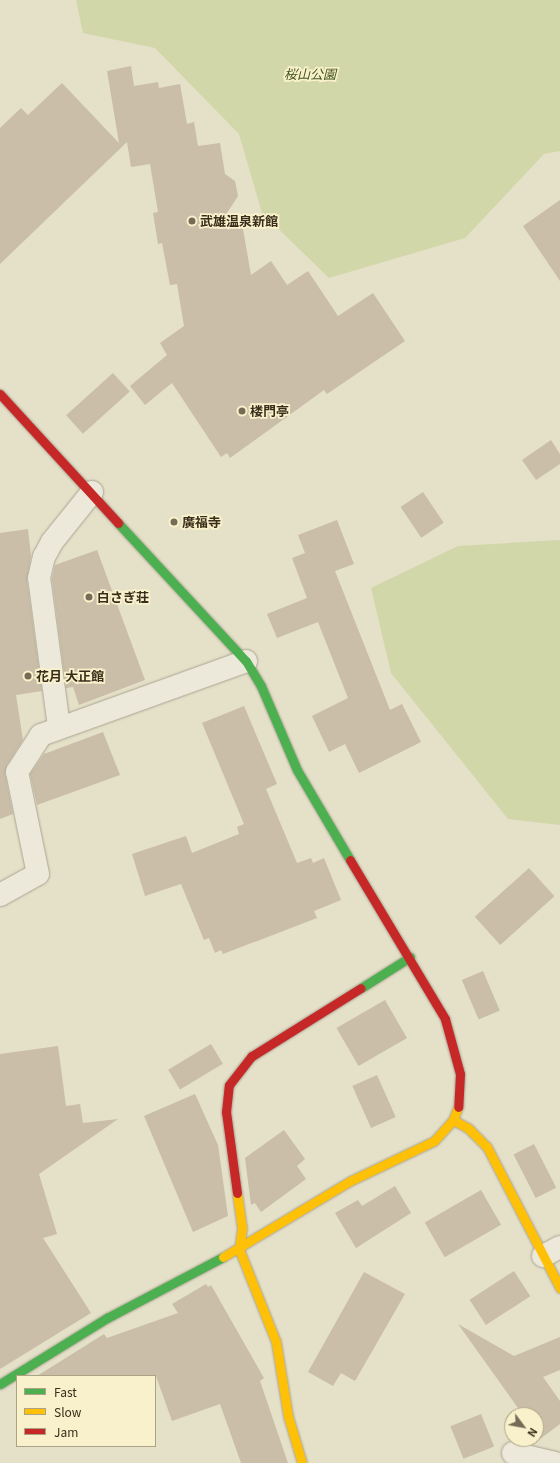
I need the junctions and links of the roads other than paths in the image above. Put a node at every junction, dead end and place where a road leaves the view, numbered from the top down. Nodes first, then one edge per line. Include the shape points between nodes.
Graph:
1 (0, 394) edge
2 (92, 492) junction
3 (246, 661) junction
4 (59, 727) junction
5 (0, 895) edge
6 (410, 957) junction
7 (453, 1120) junction
8 (239, 1249) junction
9 (552, 1251) edge
10 (560, 1288) edge
11 (0, 1384) edge
12 (513, 1453) dead end
13 (302, 1463) edge
14 (555, 1463) edge

1 - 2 street
2 - 3 street
2 - 4 street via 52,542 44,557 39,578
3 - 4 street
3 - 6 street via 262,686 297,770
4 - 5 street via 41,735 17,772 38,874
6 - 7 street via 445,1019 460,1074 460,1101
6 - 8 street via 252,1056 229,1085 226,1112 242,1228
7 - 8 street via 434,1141 350,1181
7 - 9 street via 468,1128 487,1148
8 - 11 street via 107,1318
8 - 13 street via 276,1342 288,1416
9 - 10 street
12 - 14 street

